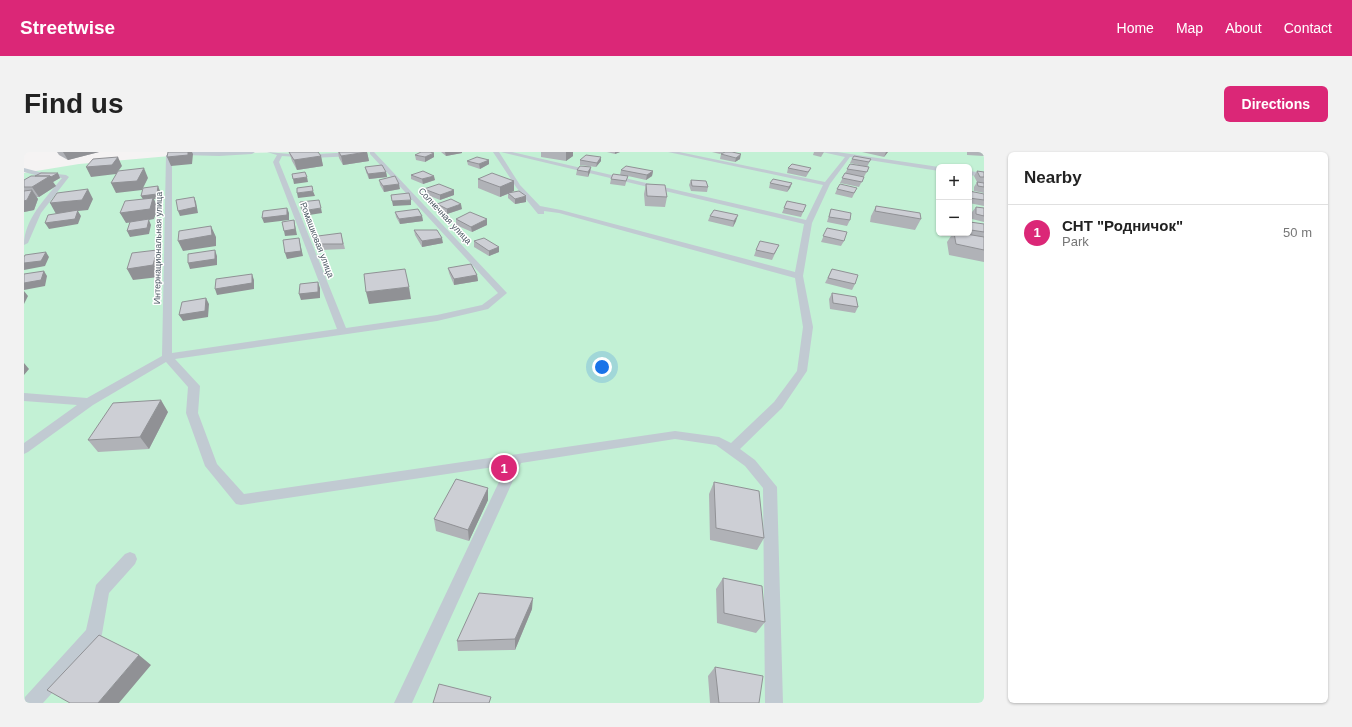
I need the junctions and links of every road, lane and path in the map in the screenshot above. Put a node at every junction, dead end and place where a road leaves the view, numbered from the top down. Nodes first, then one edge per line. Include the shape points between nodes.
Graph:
1 (184, 152) edge
2 (252, 152) edge
3 (270, 152) edge
4 (496, 152) edge
5 (504, 152) edge
6 (671, 152) edge
7 (825, 152) edge
8 (358, 153) edge
9 (371, 153) edge
10 (280, 155) junction
11 (848, 156) junction
12 (936, 169) edge
13 (24, 170) edge
14 (972, 173) edge
15 (984, 175) edge
16 (827, 184) junction
17 (808, 223) junction
18 (24, 243) edge
19 (799, 276) junction
20 (343, 332) junction
21 (167, 357) junction
22 (24, 397) edge
23 (89, 402) junction
24 (24, 449) edge
25 (731, 450) junction
26 (516, 458) junction
27 (130, 559) dead end
28 (31, 703) edge
29 (403, 703) edge
30 (774, 703) edge

1 - 2 lane
1 - 21 lane, Интернациональная улица via 169,155
3 - 10 lane
4 - 19 lane via 518,186 540,210 560,211
5 - 17 lane
6 - 16 lane
7 - 11 lane
8 - 10 lane
9 - 20 lane, Солнечная улица via 503,293 485,308
10 - 20 lane, Ромашковая улица via 276,162
11 - 12 lane
11 - 16 lane
13 - 18 lane via 66,176 38,213
14 - 15 lane
16 - 17 lane
17 - 19 lane
19 - 25 lane via 808,327 802,371 778,405
20 - 21 lane
21 - 23 lane
21 - 26 lane via 194,386 192,413 212,466 241,500
22 - 23 lane
23 - 24 lane
25 - 26 lane via 719,441 675,435
25 - 30 lane via 750,463 770,487
26 - 29 lane
27 - 28 lane via 102,590 94,634

